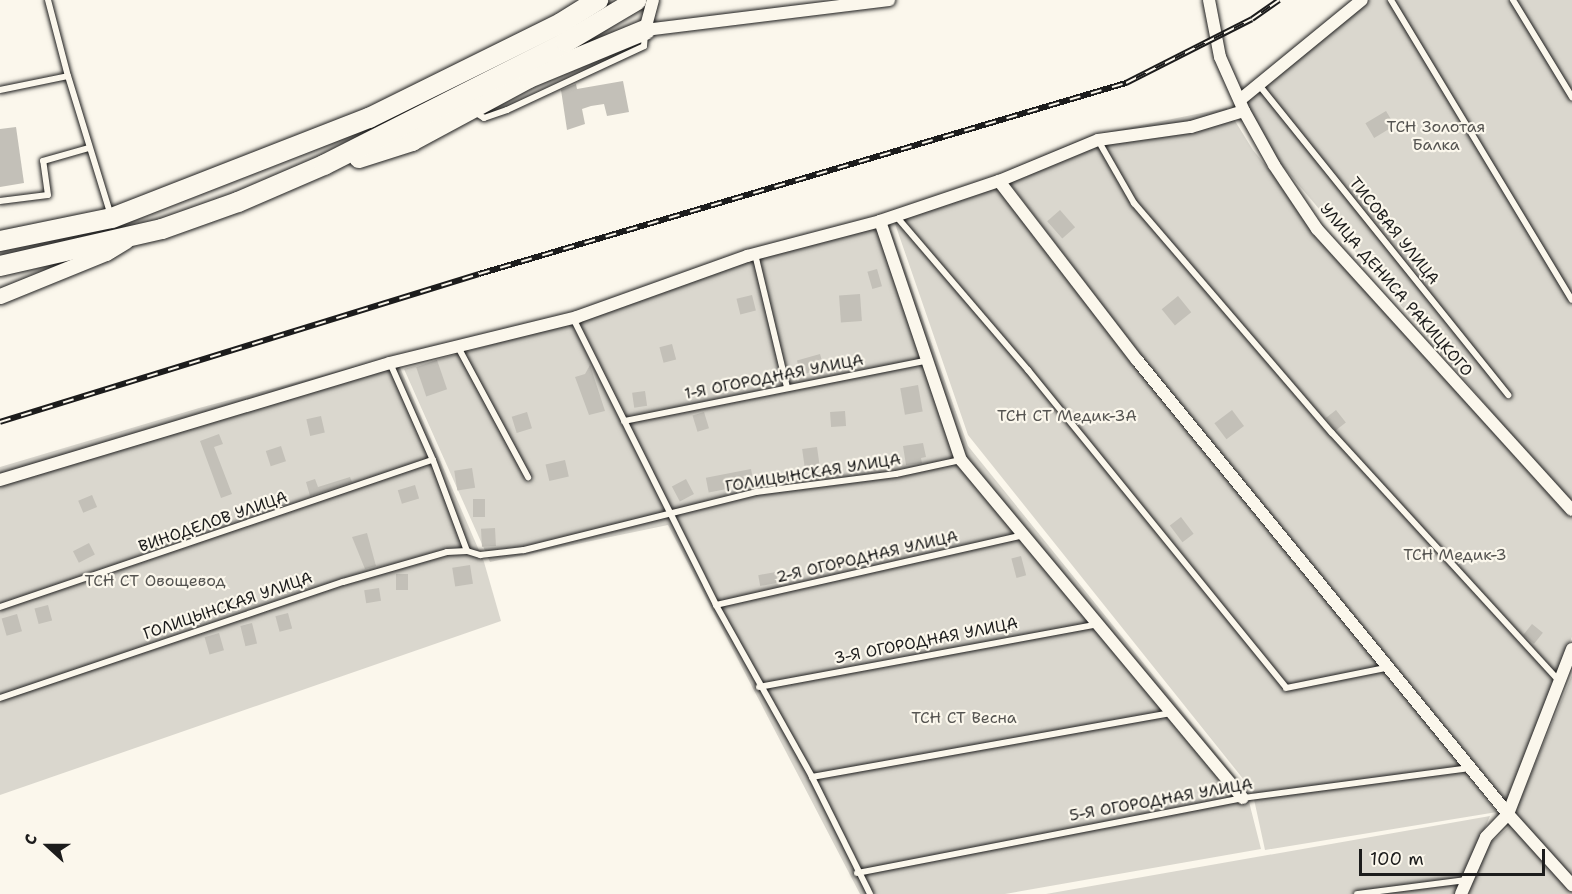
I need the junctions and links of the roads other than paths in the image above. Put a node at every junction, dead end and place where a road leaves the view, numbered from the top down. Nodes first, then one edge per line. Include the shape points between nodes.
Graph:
1 (48, 0) edge
2 (598, 0) edge
3 (637, 0) edge
4 (653, 0) edge
5 (889, 0) edge
6 (1209, 0) edge
7 (1362, 0) edge
8 (1391, 0) edge
9 (1513, 0) edge
10 (645, 30) junction
11 (68, 76) junction
12 (1259, 84) junction
13 (0, 90) edge
14 (1572, 97) edge
15 (1242, 105) junction
16 (1098, 140) junction
17 (89, 148) junction
18 (324, 165) junction
19 (999, 181) junction
20 (0, 201) edge
21 (896, 216) junction
22 (111, 218) junction
23 (880, 221) junction
24 (133, 237) junction
25 (0, 241) edge
26 (755, 254) junction
27 (0, 266) edge
28 (0, 296) edge
29 (1572, 300) edge
30 (573, 318) junction
31 (458, 347) junction
32 (929, 360) junction
33 (390, 363) junction
34 (787, 387) junction
35 (1508, 395) dead end
36 (624, 421) junction
37 (433, 460) junction
38 (961, 460) junction
39 (528, 477) dead end
40 (0, 480) edge
41 (1572, 510) edge
42 (671, 514) junction
43 (1024, 535) junction
44 (467, 551) junction
45 (716, 605) junction
46 (0, 607) edge
47 (1098, 624) junction
48 (1572, 649) edge
49 (1390, 667) junction
50 (1560, 682) junction
51 (759, 687) junction
52 (0, 698) edge
53 (1172, 713) junction
54 (1472, 768) junction
55 (813, 777) junction
56 (1243, 798) junction
57 (1508, 814) junction
58 (857, 873) junction
59 (1467, 880) junction
60 (1572, 885) edge
61 (870, 894) edge
62 (1358, 894) edge
63 (1461, 894) edge

1 - 11 lane
2 - 22 main road via 561,23 369,118
3 - 18 main road via 566,42
4 - 10 street
5 - 10 street
6 - 15 street, УЛИЦА ДЕНИСА РАКИЦКОГО via 1220,57
7 - 12 street
8 - 29 lane
9 - 14 lane
10 - 18 main road via 529,78 412,141
11 - 13 lane
11 - 17 lane
12 - 15 street
12 - 35 lane, ТИСОВАЯ УЛИЦА
15 - 16 street via 1191,127
15 - 41 street, УЛИЦА ДЕНИСА РАКИЦКОГО via 1274,165 1317,229
16 - 19 street
16 - 50 lane via 1134,203 1332,433
17 - 20 lane via 43,161 48,195
17 - 22 lane
18 - 24 main road via 238,202
19 - 21 street
19 - 49 street via 1137,360
21 - 23 street
21 - 49 lane via 1028,370 1286,688
22 - 25 main road
23 - 26 street
23 - 32 street
24 - 27 main road
24 - 28 street via 106,253
26 - 30 street
26 - 34 lane
30 - 31 street
30 - 36 lane
31 - 33 street
31 - 39 lane
32 - 34 lane, 1-Я ОГОРОДНАЯ УЛИЦА
32 - 38 street
33 - 37 lane
33 - 40 street
34 - 36 lane, 1-Я ОГОРОДНАЯ УЛИЦА
36 - 42 lane
37 - 44 lane
37 - 46 lane, ВИНОДЕЛОВ УЛИЦА
38 - 42 lane, ГОЛИЦЫНСКАЯ УЛИЦА via 896,474 756,492
38 - 43 street
42 - 44 lane, ГОЛИЦЫНСКАЯ УЛИЦА via 524,550 480,555
42 - 45 lane
43 - 45 lane, 2-Я ОГОРОДНАЯ УЛИЦА
43 - 47 street
44 - 52 lane, ГОЛИЦЫНСКАЯ УЛИЦА via 447,552 343,582
45 - 51 lane
47 - 51 lane, 3-Я ОГОРОДНАЯ УЛИЦА
47 - 53 street
48 - 50 street
49 - 54 street
50 - 57 street
51 - 55 lane
53 - 55 lane
53 - 56 street
54 - 56 lane, 5-Я ОГОРОДНАЯ УЛИЦА
54 - 57 street
55 - 58 lane
56 - 58 lane, 5-Я ОГОРОДНАЯ УЛИЦА
57 - 59 street via 1486,837
57 - 60 street
58 - 61 lane
59 - 62 lane
59 - 63 street

